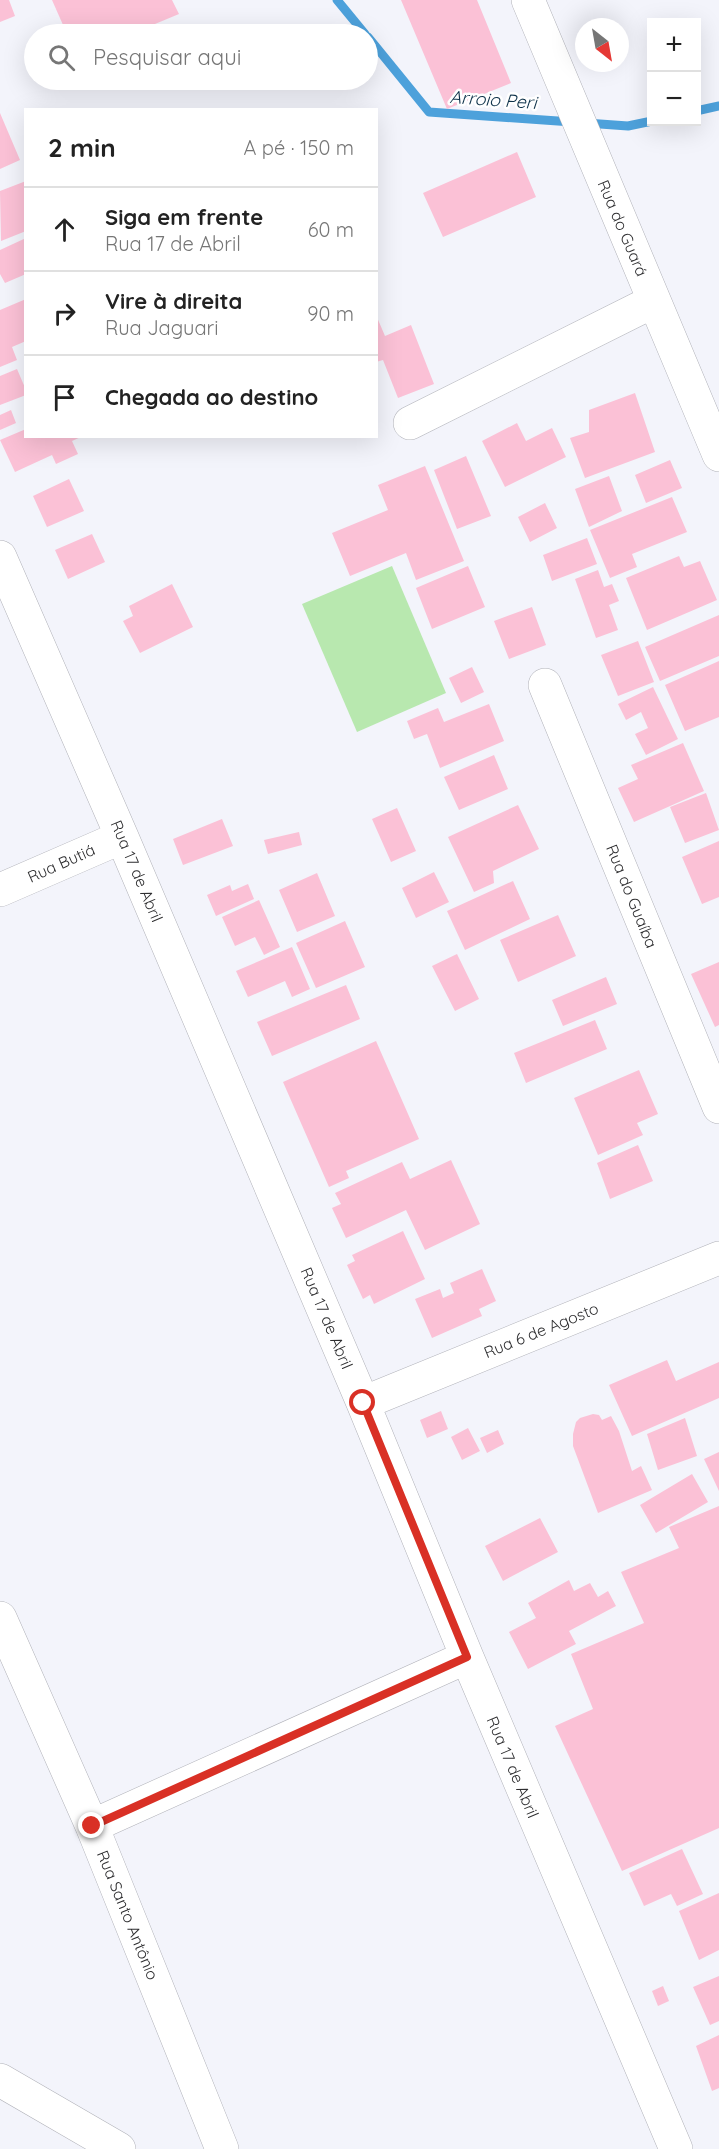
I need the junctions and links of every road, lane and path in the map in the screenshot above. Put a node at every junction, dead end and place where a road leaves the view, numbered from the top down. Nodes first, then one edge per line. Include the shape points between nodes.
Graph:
1 (528, 0) edge
2 (654, 301) junction
3 (410, 423) dead end
4 (719, 455) edge
5 (0, 557) edge
6 (545, 685) dead end
7 (122, 837) junction
8 (0, 890) edge
9 (719, 1107) edge
10 (719, 1258) edge
11 (363, 1403) junction
12 (0, 1618) edge
13 (467, 1657) junction
14 (92, 1826) junction
15 (0, 2080) edge
16 (119, 2149) edge
17 (222, 2149) edge
18 (676, 2149) edge

1 - 2 street, Rua do Guará
2 - 3 street
2 - 4 street, Rua do Guará
5 - 7 street, Rua 17 de Abril
6 - 9 street, Rua do Guaíba
7 - 8 street, Rua Butiá
7 - 11 street, Rua 17 de Abril
10 - 11 street, Rua 6 de Agosto
11 - 13 street, Rua 17 de Abril
12 - 14 street, Rua Santo Antônio
13 - 14 street
13 - 18 street, Rua 17 de Abril
14 - 17 street, Rua Santo Antônio
15 - 16 street

